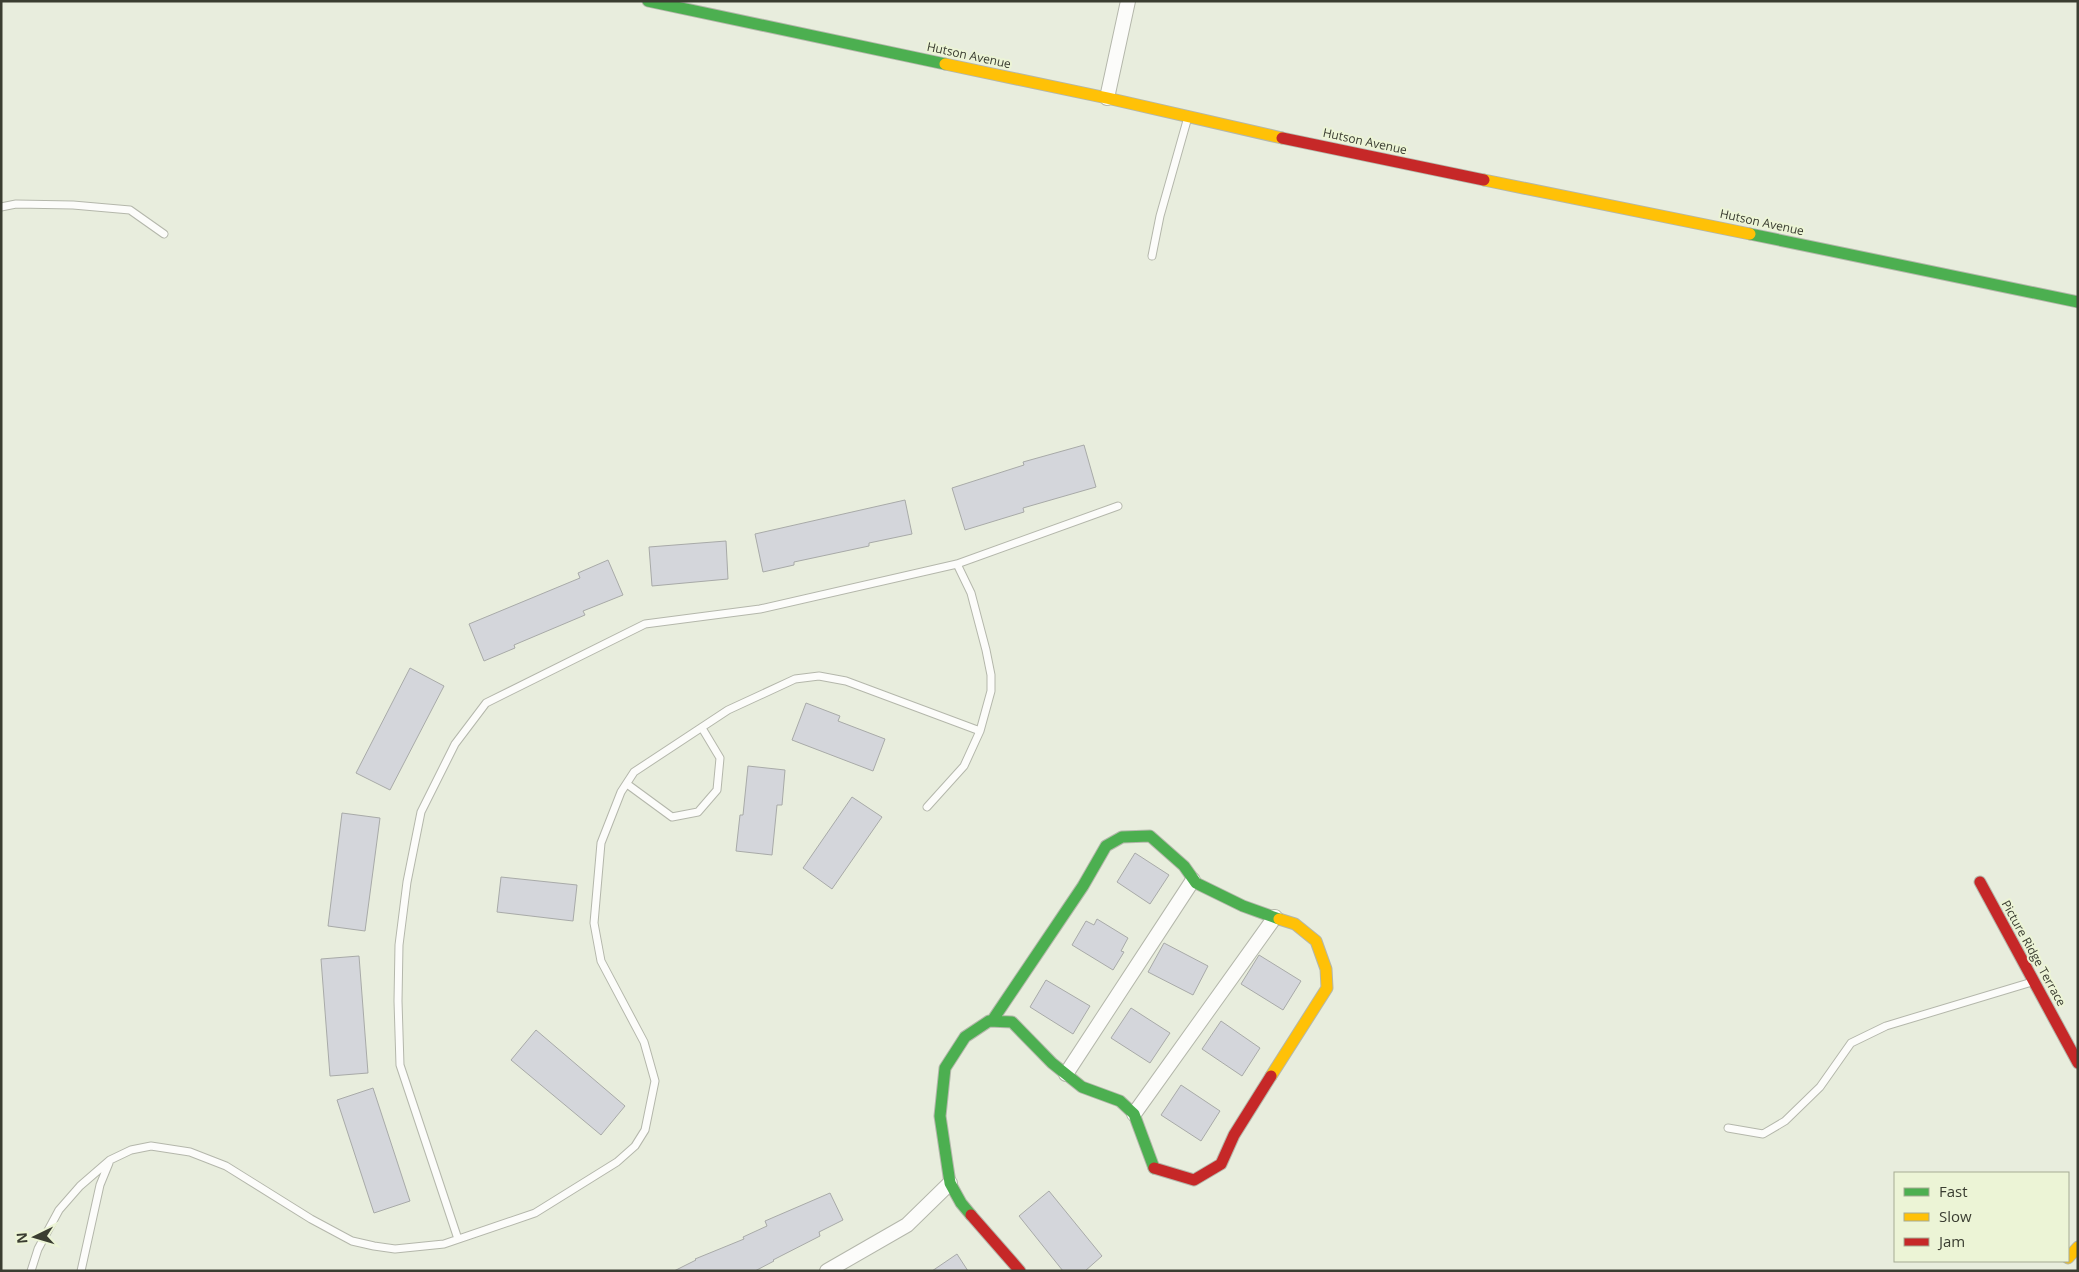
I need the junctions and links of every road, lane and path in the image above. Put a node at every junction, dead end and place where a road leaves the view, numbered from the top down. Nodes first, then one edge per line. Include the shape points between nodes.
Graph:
1 (648, 1) edge
2 (1128, 1) edge
3 (1107, 98) junction
4 (1188, 116) junction
5 (1, 207) edge
6 (164, 234) dead end
7 (1152, 256) dead end
8 (2078, 302) edge
9 (1118, 506) dead end
10 (957, 564) junction
11 (702, 728) junction
12 (980, 731) junction
13 (627, 784) junction
14 (927, 806) dead end
15 (1193, 880) junction
16 (1980, 882) dead end
17 (1274, 917) junction
18 (2034, 982) junction
19 (992, 1021) junction
20 (2078, 1063) edge
21 (1066, 1074) junction
22 (1134, 1114) junction
23 (1728, 1128) dead end
24 (110, 1160) junction
25 (950, 1183) junction
26 (458, 1239) junction
27 (2078, 1247) edge
28 (2069, 1257) edge
29 (31, 1271) edge
30 (81, 1271) edge
31 (828, 1271) edge
32 (1020, 1271) edge

1 - 3 street, Hutson Avenue
2 - 3 street
3 - 4 street, Hutson Avenue
4 - 7 lane
4 - 8 street, Hutson Avenue
5 - 6 lane via 16,204 73,205 130,210
9 - 10 lane
10 - 12 lane via 971,593 991,675 991,691
10 - 26 lane via 760,609 645,624 486,703 455,744 421,812 398,945 398,1001 400,1065
11 - 12 lane via 728,710 795,679 819,676 846,681
11 - 13 lane via 634,772
11 - 13 lane via 720,758 716,790 698,812 672,817
12 - 14 lane via 964,766
13 - 26 lane via 601,843 594,923 601,961 644,1042 654,1081 645,1130 636,1146 617,1162 535,1213
15 - 17 street via 1243,906
15 - 19 street via 1184,866 1150,836 1122,837 1106,846 1083,886
15 - 21 street
16 - 18 street, Picture Ridge Terrace
17 - 22 street
17 - 22 street via 1295,924 1316,941 1326,969 1327,988 1234,1135 1221,1164 1194,1180 1155,1170
18 - 20 street, Picture Ridge Terrace
18 - 23 lane via 1886,1026 1851,1043 1820,1087 1786,1121 1763,1134
19 - 21 street via 1012,1022
19 - 25 street via 965,1037 945,1068 940,1116
21 - 22 street via 1082,1087 1120,1101
24 - 26 lane via 131,1150 151,1146 190,1152 226,1166 352,1241 395,1249 444,1244
24 - 29 lane via 59,1210 38,1249
24 - 30 lane via 100,1185
25 - 31 street via 907,1224
25 - 32 street via 960,1203
27 - 28 street

